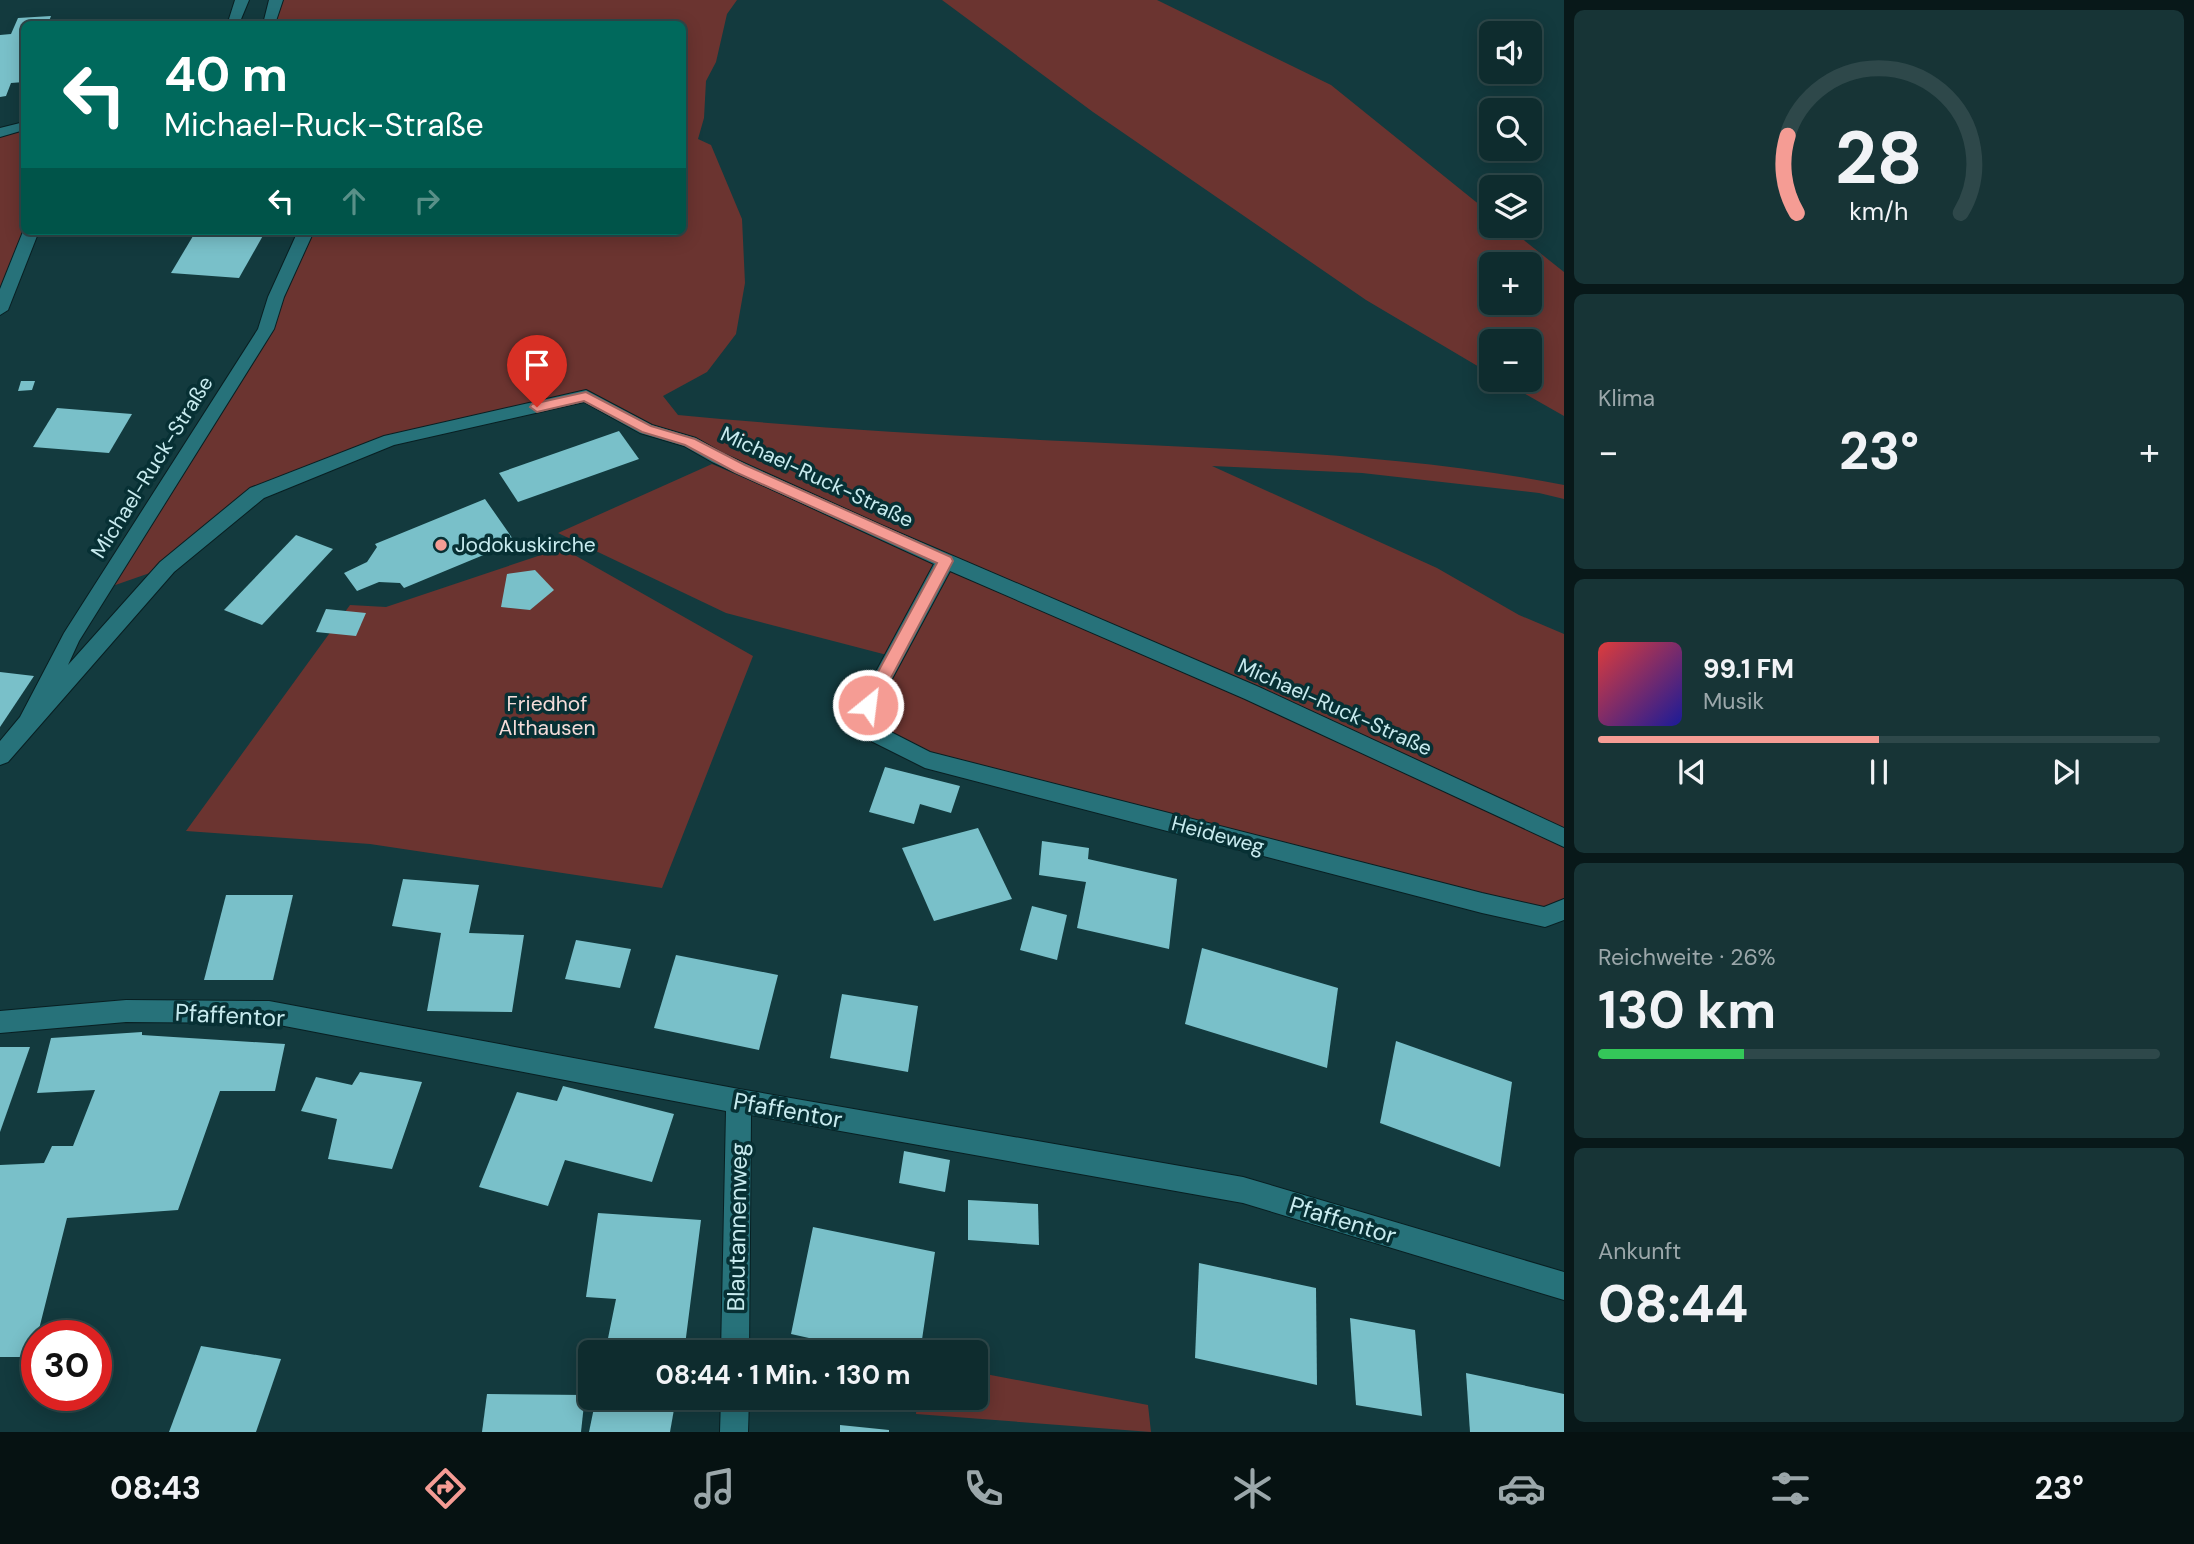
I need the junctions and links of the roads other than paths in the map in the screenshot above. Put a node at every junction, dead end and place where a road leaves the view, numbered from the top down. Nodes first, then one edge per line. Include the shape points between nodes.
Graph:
1 (242, 0) edge
2 (276, 0) edge
3 (235, 21) edge
4 (270, 21) edge
5 (21, 127) edge
6 (0, 133) edge
7 (29, 235) edge
8 (304, 235) edge
9 (0, 310) edge
10 (945, 561) junction
11 (28, 723) junction
12 (0, 756) edge
13 (1564, 838) edge
14 (1564, 909) edge
15 (0, 1023) edge
16 (739, 1101) junction
17 (1564, 1286) edge
18 (735, 1340) edge
19 (735, 1410) edge
20 (734, 1432) edge

1 - 3 street
2 - 4 street
5 - 6 street
7 - 9 street
8 - 11 street, Michael-Ruck-Straße via 265,329 71,638
10 - 11 street, Michael-Ruck-Straße via 690,442 646,429 586,396 390,440 257,493 167,567
10 - 13 street, Michael-Ruck-Straße via 1252,694
10 - 14 street, Heideweg via 868,705 876,734 925,758 1482,903 1545,916
11 - 12 street, Michael-Ruck-Straße
15 - 16 street, Pfaffentor via 126,1011 269,1012
16 - 17 street, Pfaffentor via 1243,1190
16 - 18 street, Blautannenweg
19 - 20 street

